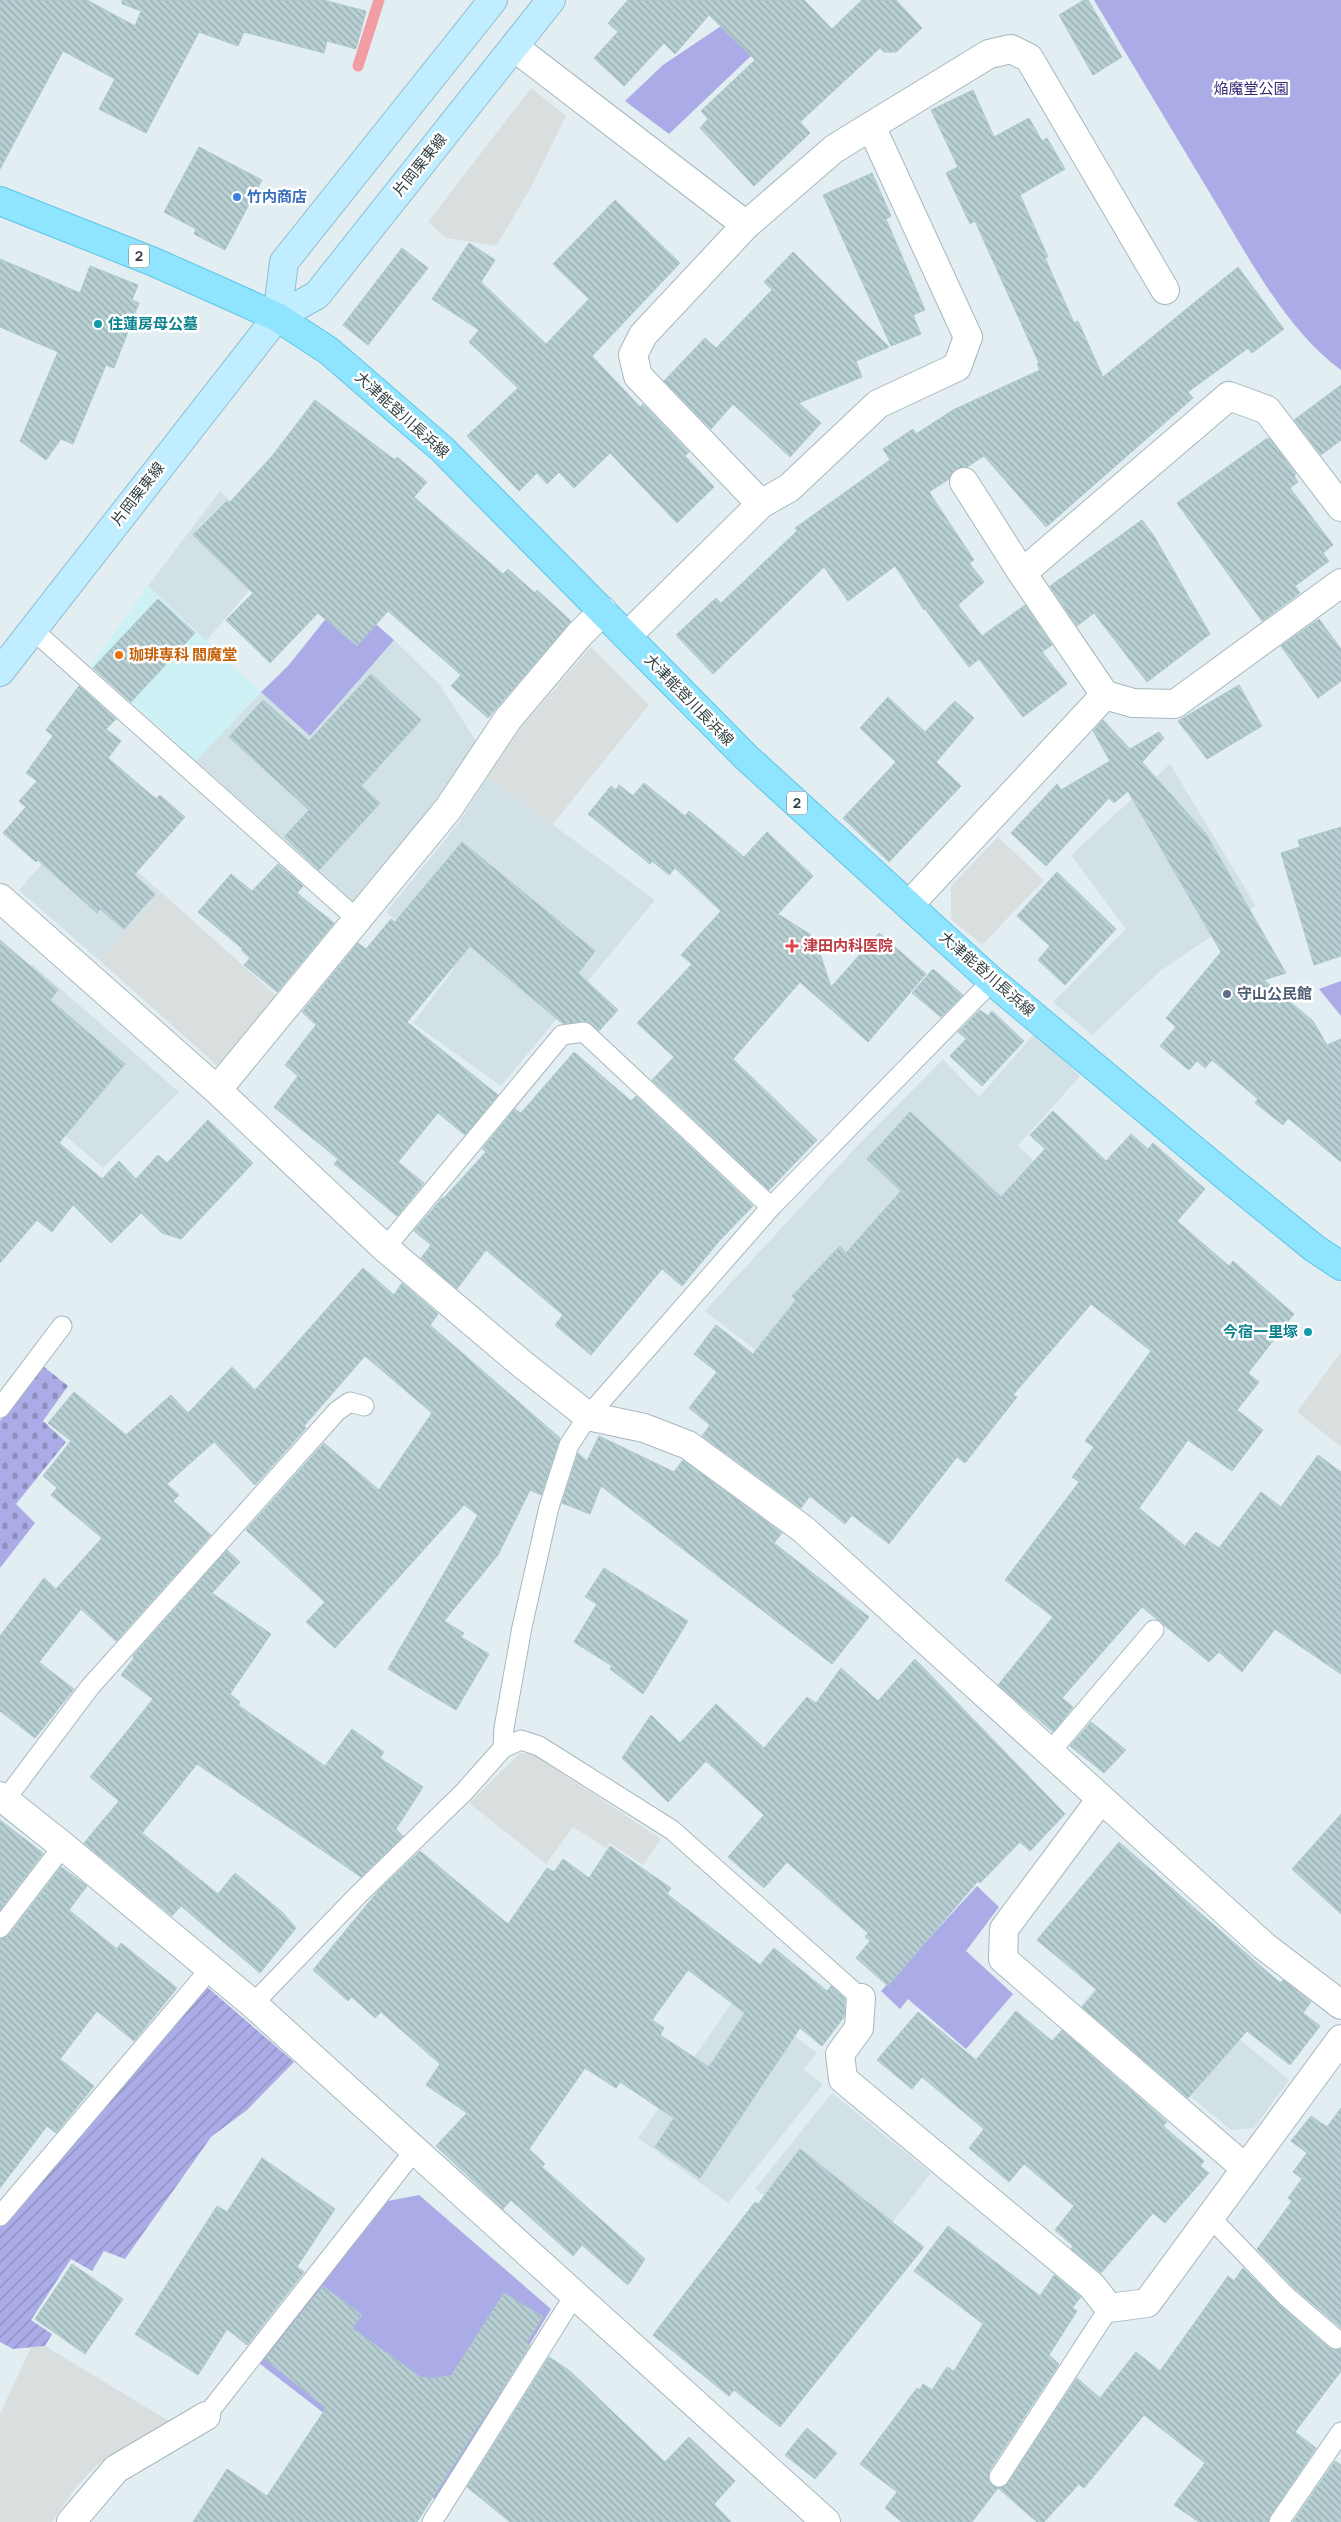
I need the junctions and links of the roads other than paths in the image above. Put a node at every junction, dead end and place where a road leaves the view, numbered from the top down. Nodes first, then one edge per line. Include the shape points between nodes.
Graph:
1 (493, 0) edge
2 (551, 0) edge
3 (514, 47) junction
4 (871, 126) junction
5 (0, 201) edge
6 (746, 225) junction
7 (1165, 290) dead end
8 (276, 317) junction
9 (964, 482) dead end
10 (761, 504) junction
11 (1341, 506) edge
12 (1022, 573) junction
13 (1341, 583) edge
14 (603, 611) junction
15 (33, 630) junction
16 (627, 636) junction
17 (0, 672) edge
18 (1105, 695) junction
19 (0, 898) edge
20 (909, 905) junction
21 (358, 920) junction
22 (992, 981) junction
23 (217, 1090) junction
24 (771, 1207) junction
25 (385, 1248) junction
26 (1341, 1266) edge
27 (62, 1326) dead end
28 (364, 1406) dead end
29 (0, 1408) edge
30 (588, 1416) junction
31 (1154, 1630) dead end
32 (503, 1748) junction
33 (1050, 1752) junction
34 (2, 1798) edge
35 (1101, 1799) junction
36 (63, 1846) junction
37 (0, 1928) edge
38 (211, 1968) junction
39 (861, 1998) joint
40 (253, 2004) junction
41 (1341, 2005) edge
42 (1341, 2040) edge
43 (414, 2151) junction
44 (1246, 2168) junction
45 (0, 2216) edge
46 (1210, 2217) junction
47 (574, 2296) junction
48 (1109, 2308) junction
49 (1336, 2339) dead end
50 (206, 2416) joint
51 (1341, 2432) edge
52 (999, 2476) dead end
53 (71, 2522) edge
54 (432, 2522) edge
55 (826, 2522) edge
56 (1279, 2522) edge

1 - 8 main road, 片岡栗東線 via 284,262
2 - 3 main road, 片岡栗東線
3 - 6 street
3 - 8 main road, 片岡栗東線 via 317,295
4 - 6 street via 834,149
4 - 7 street via 989,54 1010,49 1029,58
4 - 10 street via 968,337 957,367 878,404 789,488
5 - 8 main road, 大津能登川長浜線 / 2 via 154,262
6 - 10 street via 643,336 633,355 638,376
8 - 14 main road, 大津能登川長浜線 / 2 via 329,351 399,411 498,504
8 - 15 main road, 片岡栗東線
9 - 12 street
10 - 16 street
11 - 12 street via 1267,410 1229,396
12 - 18 street
13 - 18 street via 1175,704 1133,703
14 - 16 main road, 大津能登川長浜線 / 2
14 - 21 street via 508,719 448,809
15 - 17 main road, 片岡栗東線
15 - 21 lane
16 - 20 main road, 大津能登川長浜線 / 2 via 746,758
18 - 20 street
19 - 23 street
20 - 22 main road, 大津能登川長浜線 / 2
21 - 23 street
22 - 24 lane
22 - 26 main road, 大津能登川長浜線 / 2 via 1229,1179
23 - 25 street
24 - 25 lane via 584,1032 562,1034
24 - 30 lane
25 - 30 street
27 - 29 lane
28 - 34 lane via 350,1402 337,1411 90,1687
30 - 32 lane via 569,1445 549,1507 522,1627
30 - 33 street via 644,1428 688,1444 803,1529
31 - 33 lane
32 - 39 lane via 521,1740 539,1746 672,1830
32 - 40 lane via 464,1792
33 - 35 street
34 - 36 street
35 - 41 street via 1264,1946
35 - 44 street via 1004,1929 1003,1959
36 - 37 lane
36 - 38 street
38 - 40 street
38 - 45 lane
39 - 48 street via 859,2028 840,2054 843,2079 1092,2286
40 - 43 street
42 - 44 street
43 - 47 street
43 - 50 lane
44 - 46 street
46 - 48 street via 1147,2303
46 - 49 lane via 1286,2296
47 - 54 lane
47 - 55 street
48 - 52 lane
50 - 53 street via 116,2469
51 - 56 lane

